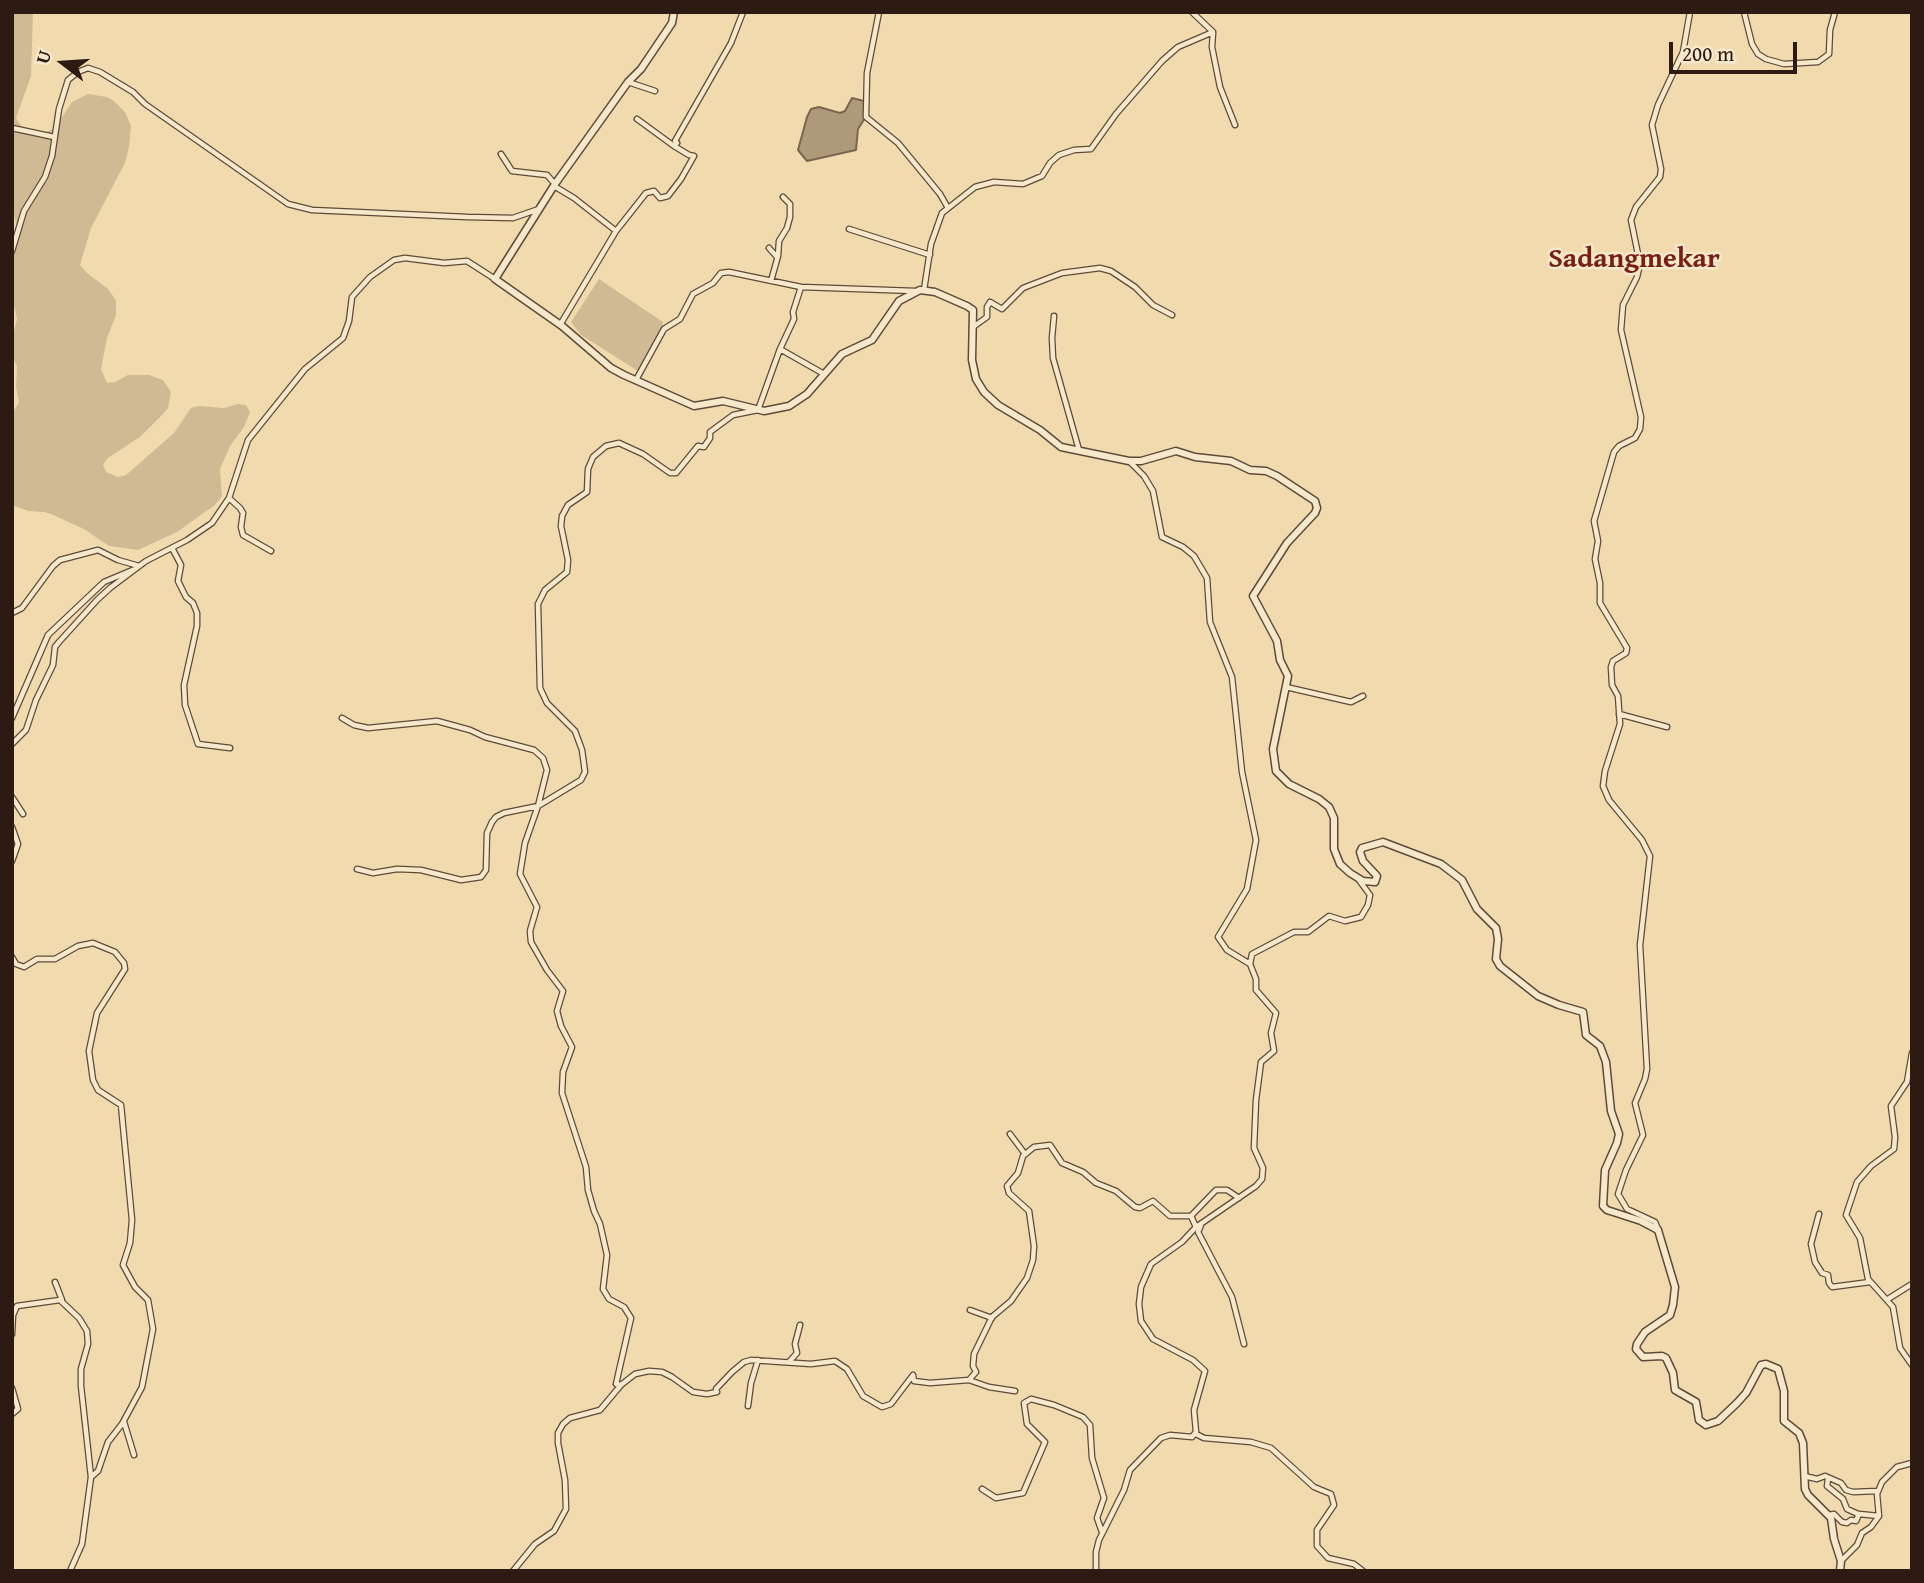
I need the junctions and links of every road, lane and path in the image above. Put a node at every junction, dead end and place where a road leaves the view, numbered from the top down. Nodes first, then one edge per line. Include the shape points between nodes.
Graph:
1 (674, 12) edge
2 (679, 12) edge
3 (743, 12) edge
4 (879, 12) edge
5 (1192, 12) edge
6 (1690, 12) edge
7 (1744, 12) edge
8 (1835, 12) edge
9 (673, 23) junction
10 (1213, 32) junction
11 (628, 82) junction
12 (655, 91) dead end
13 (637, 119) dead end
14 (1235, 125) dead end
15 (12, 128) edge
16 (54, 137) junction
17 (674, 146) junction
18 (502, 154) dead end
19 (554, 185) junction
20 (783, 197) dead end
21 (540, 208) junction
22 (948, 208) junction
23 (849, 229) dead end
24 (616, 231) junction
25 (769, 248) dead end
26 (12, 251) edge
27 (930, 255) junction
28 (777, 258) junction
29 (495, 279) junction
30 (771, 281) junction
31 (801, 287) junction
32 (924, 290) junction
33 (915, 291) junction
34 (1172, 315) dead end
35 (1055, 316) dead end
36 (560, 325) junction
37 (973, 328) junction
38 (780, 349) junction
39 (824, 374) junction
40 (635, 380) junction
41 (758, 410) junction
42 (1080, 452) junction
43 (1129, 461) junction
44 (229, 498) junction
45 (172, 548) junction
46 (271, 551) dead end
47 (138, 567) junction
48 (12, 613) edge
49 (1286, 687) junction
50 (1363, 696) dead end
51 (1619, 714) junction
52 (12, 718) edge
53 (342, 718) dead end
54 (1667, 727) dead end
55 (12, 744) edge
56 (230, 748) dead end
57 (12, 797) edge
58 (538, 806) junction
59 (23, 814) dead end
60 (12, 827) edge
61 (12, 861) edge
62 (357, 869) dead end
63 (1359, 880) junction
64 (12, 957) edge
65 (1250, 964) junction
66 (1912, 1054) edge
67 (1010, 1134) dead end
68 (1025, 1154) junction
69 (1239, 1198) junction
70 (1819, 1214) dead end
71 (1191, 1216) junction
72 (1209, 1218) junction
73 (1196, 1227) junction
74 (1658, 1230) junction
75 (55, 1282) dead end
76 (1870, 1282) junction
77 (1912, 1284) edge
78 (1888, 1299) junction
79 (62, 1301) junction
80 (970, 1310) dead end
81 (993, 1318) junction
82 (800, 1325) dead end
83 (12, 1334) edge
84 (1244, 1344) dead end
85 (758, 1360) junction
86 (789, 1363) junction
87 (1912, 1365) edge
88 (970, 1380) junction
89 (621, 1385) junction
90 (12, 1388) edge
91 (1015, 1391) dead end
92 (748, 1406) dead end
93 (12, 1414) edge
94 (123, 1421) junction
95 (1196, 1434) junction
96 (134, 1455) dead end
97 (1912, 1462) edge
98 (1804, 1476) junction
99 (91, 1477) junction
100 (1828, 1479) junction
101 (982, 1489) dead end
102 (1877, 1492) junction
103 (1859, 1514) junction
104 (1829, 1515) junction
105 (1879, 1516) junction
106 (1103, 1533) junction
107 (1841, 1561) junction
108 (70, 1571) edge
109 (513, 1571) edge
110 (1096, 1571) edge
111 (1363, 1571) edge
112 (1840, 1571) edge

1 - 9 street
2 - 9 street
3 - 17 street via 731,43
4 - 22 street via 866,80 866,117 898,144
5 - 10 street
6 - 51 street via 1685,48 1653,122 1660,177 1631,220 1640,264 1623,305 1621,330 1640,429 1614,452 1594,519 1600,603 1627,647 1611,667
7 - 8 street via 1758,54 1784,64 1818,62 1829,54
9 - 11 street
10 - 14 street via 1220,87
10 - 22 street via 1178,47 1162,61 1091,149 1059,155 1042,176 1018,185 975,187
11 - 12 street
11 - 19 street
13 - 17 street
15 - 16 street
16 - 21 street via 68,80 91,68 134,92 288,204 312,210 495,218 516,217
16 - 26 street via 45,177 23,211
17 - 24 street via 694,156 681,179 668,196 647,192
18 - 19 street via 512,171 547,175
19 - 21 street
19 - 24 street
20 - 28 street via 790,204 790,218
21 - 29 street
22 - 27 street via 938,222
23 - 27 street
24 - 36 street
25 - 28 street
27 - 32 street
28 - 30 street
29 - 36 street
29 - 44 street via 467,261 405,258 370,277 352,297 343,338 305,369 248,440
30 - 31 street
30 - 40 street via 721,273 713,284 693,294 680,319 664,329
31 - 33 street
31 - 38 street via 794,319
32 - 33 street
32 - 37 street via 967,306 974,315
33 - 39 street via 895,305 869,342 842,355
34 - 37 street via 1101,268 1062,272 1023,288 1002,309 990,302 987,317
35 - 42 street via 1053,358
36 - 40 street via 611,368
37 - 42 street via 974,374 984,392 1061,447
38 - 39 street
38 - 41 street
39 - 41 street via 789,406
40 - 41 street via 694,406 723,401
41 - 58 street via 733,415 719,425 704,447 698,446 676,473 619,443 606,446 593,458 587,492 568,505 562,516 567,572 545,590 538,606 540,688 547,703 575,731 585,774
42 - 43 street
43 - 49 street via 1175,451 1231,461 1266,471 1315,501 1315,513 1287,542 1253,596 1278,644 1288,676
43 - 65 street via 1153,491 1162,537 1194,556 1207,578 1210,622 1231,673 1242,772 1256,840 1245,895 1218,937 1227,950
44 - 45 street via 209,526
44 - 46 street via 243,513 243,535
45 - 47 street
45 - 56 street via 181,565 178,581 197,613 184,685 185,705 198,744
47 - 48 street via 98,550 60,561 22,608
47 - 52 street via 104,582 48,635
47 - 55 street via 97,600 55,647 53,665 26,730
49 - 50 street via 1351,702
49 - 63 street via 1273,750 1275,768 1283,779 1329,807 1337,857
51 - 54 street
51 - 74 street via 1603,786 1650,856 1640,945 1647,1069 1635,1103 1643,1135 1618,1194 1627,1209 1655,1222
53 - 58 street via 368,728 436,721 534,750 547,770
57 - 59 street
58 - 62 street via 494,819 487,833 486,870 478,878 457,880 421,870 373,873
58 - 89 street via 520,874 537,907 531,942 563,991 557,1011 572,1047 562,1093 607,1255 603,1289 631,1318 617,1384
60 - 61 street via 18,847
63 - 65 street via 1370,895 1361,917 1345,921 1329,916 1308,932 1294,932 1252,954
63 - 74 street via 1377,880 1360,852 1383,842 1441,864 1462,880 1477,909 1496,928 1500,966 1538,996 1583,1012 1586,1035 1600,1046 1606,1062 1611,1111 1619,1134 1605,1170 1603,1206
64 - 94 street via 24,967 93,943 115,952 124,963 123,974 97,1013 89,1051 96,1086 121,1105 132,1220 123,1265 148,1300 153,1329 142,1387
65 - 69 street via 1255,988 1276,1013 1271,1033 1274,1051 1261,1062 1256,1100 1254,1148 1264,1173 1256,1186
66 - 76 street via 1907,1082 1891,1106 1894,1149 1857,1182 1846,1211 1860,1238
67 - 68 street
68 - 71 street via 1049,1145 1061,1162 1116,1191 1135,1207 1153,1201 1170,1216
68 - 81 street via 1007,1186 1028,1210 1034,1256 1024,1282
69 - 71 street via 1227,1190 1216,1190
69 - 72 street
70 - 76 street via 1811,1244 1815,1262 1832,1287
71 - 73 street
72 - 73 street
72 - 84 street via 1198,1232 1233,1297
73 - 95 street via 1151,1264 1139,1304 1141,1321 1153,1339 1205,1371 1194,1410
74 - 98 street via 1675,1287 1674,1305 1666,1319 1643,1333 1636,1345 1639,1355 1666,1358 1675,1390 1696,1402 1699,1420 1706,1424 1718,1421 1737,1404 1758,1369 1766,1364 1779,1370 1784,1421 1799,1433 1803,1443
75 - 79 street
76 - 78 street
77 - 78 street
78 - 87 street via 1895,1313 1900,1349
79 - 83 street via 17,1306
79 - 99 street via 88,1335 81,1386
80 - 81 street
81 - 88 street via 974,1354 976,1372
82 - 86 street via 797,1354
85 - 86 street
85 - 89 street via 741,1364 713,1393 703,1395 655,1371 639,1373
85 - 92 street
86 - 88 street via 839,1362 863,1396 882,1408 891,1404 913,1375 914,1381 930,1383
88 - 91 street
89 - 109 street via 600,1410 563,1423 558,1443 566,1509 554,1531 535,1544
90 - 93 street via 18,1409
94 - 96 street
94 - 99 street
95 - 106 street via 1163,1437 1136,1461
95 - 111 street via 1272,1448 1314,1487 1332,1494 1334,1503 1317,1530 1317,1546 1328,1558
97 - 102 street via 1891,1471
98 - 100 street
98 - 104 street via 1808,1495
99 - 108 street via 82,1544
100 - 102 street via 1838,1481 1846,1490
100 - 103 street via 1827,1486 1843,1499 1847,1509
101 - 106 street via 996,1498 1023,1493 1045,1442 1027,1424 1025,1402 1031,1399 1054,1405 1083,1417 1090,1425 1092,1458 1104,1498 1097,1520
102 - 105 street
103 - 104 street via 1856,1521 1847,1523
103 - 105 street
104 - 107 street
105 - 107 street
106 - 110 street
107 - 112 street

